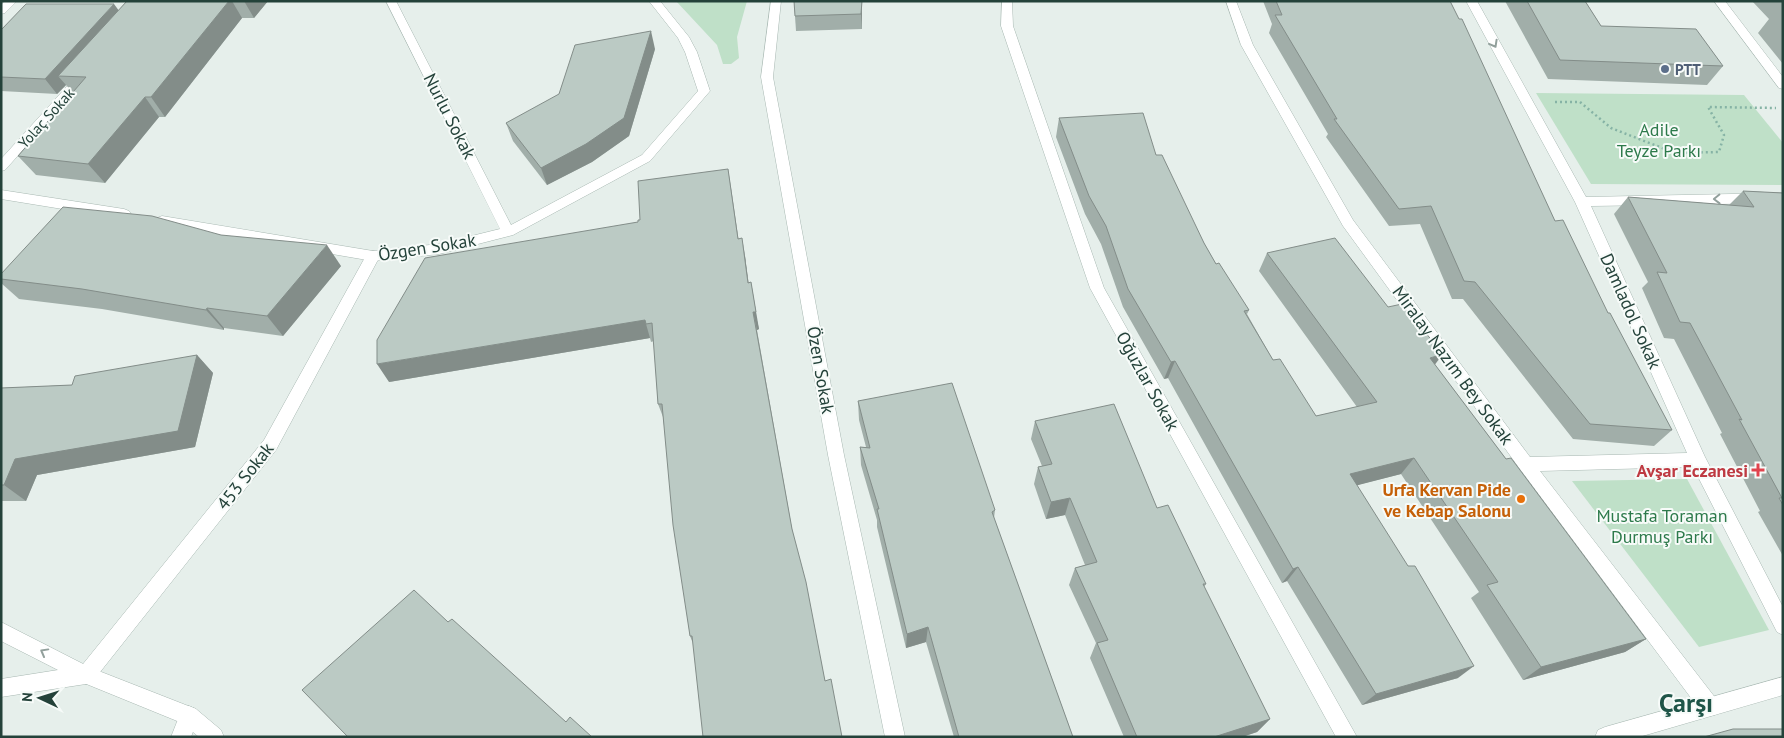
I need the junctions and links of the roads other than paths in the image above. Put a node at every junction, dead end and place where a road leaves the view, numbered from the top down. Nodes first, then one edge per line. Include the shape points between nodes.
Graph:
1 (12, 1) edge
2 (391, 1) edge
3 (654, 1) edge
4 (776, 1) edge
5 (1007, 1) edge
6 (1231, 1) edge
7 (1471, 1) edge
8 (1718, 1) edge
9 (1, 11) edge
10 (92, 66) edge
11 (1783, 85) edge
12 (1, 167) edge
13 (1, 194) edge
14 (1783, 198) edge
15 (1582, 202) junction
16 (508, 232) junction
17 (373, 256) junction
18 (1698, 460) junction
19 (1526, 464) junction
20 (1783, 626) edge
21 (1, 630) edge
22 (86, 676) junction
23 (1783, 686) edge
24 (1, 688) edge
25 (1710, 708) junction
26 (189, 716) junction
27 (181, 737) edge
28 (214, 737) edge
29 (895, 737) edge
30 (1347, 737) edge
31 (1605, 737) edge

1 - 9 street
2 - 16 street, Nurlu Sokak
3 - 16 street, Özgen Sokak via 683,37 704,91 646,158
4 - 29 street, Özen Sokak via 766,77 836,455
5 - 30 street, Oğuzlar Sokak via 1007,26 1097,288
6 - 19 street, Miralay Nazım Bey Sokak via 1247,45 1348,223
7 -> 15 street, Damladol Sokak
8 - 11 street
10 - 12 street, Yolaç Sokak
13 - 17 street, Özgen Sokak
14 -> 15 street
15 - 18 street, Damladol Sokak
16 - 17 street, Özgen Sokak via 440,249
17 - 22 street, 453 Sokak via 270,445
18 - 19 street
18 - 20 street, Damladol Sokak
19 - 25 street, Miralay Nazım Bey Sokak
22 -> 21 street
22 - 24 street
22 - 26 street
23 - 25 street
25 - 31 street
26 - 27 street
26 - 28 street

